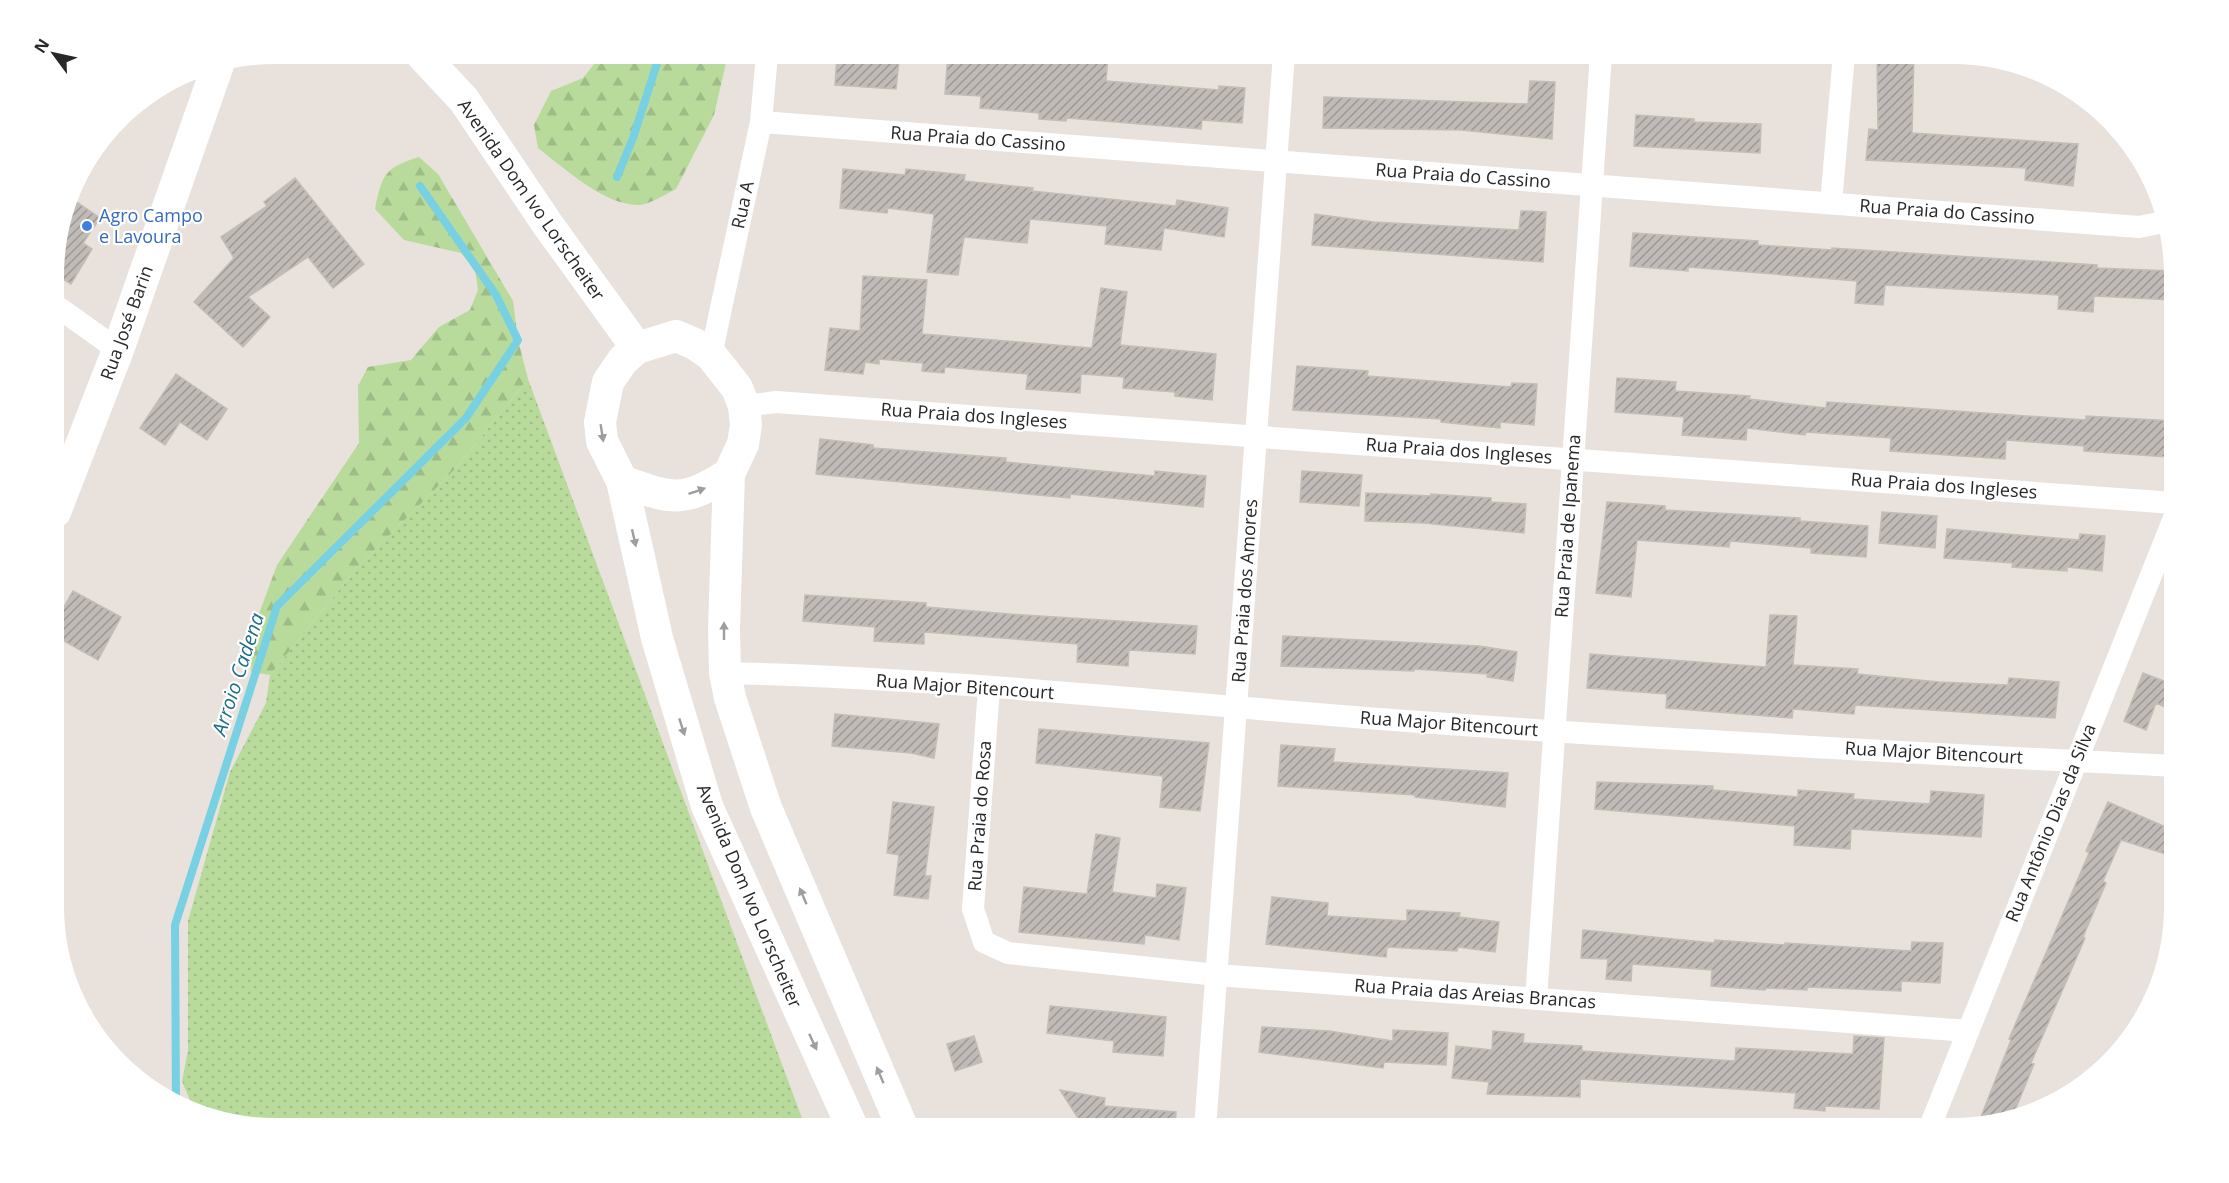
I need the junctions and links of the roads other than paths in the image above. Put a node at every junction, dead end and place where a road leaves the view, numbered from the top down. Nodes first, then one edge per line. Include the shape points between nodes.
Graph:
1 (1283, 64) edge
2 (1600, 64) edge
3 (1843, 64) edge
4 (431, 65) edge
5 (766, 65) edge
6 (215, 74) edge
7 (761, 122) junction
8 (1276, 162) junction
9 (1592, 185) junction
10 (1831, 203) junction
11 (2158, 223) edge
12 (65, 312) edge
13 (637, 348) junction
14 (118, 350) junction
15 (711, 355) junction
16 (744, 406) junction
17 (1256, 436) junction
18 (1573, 459) junction
19 (729, 474) junction
20 (622, 481) junction
21 (65, 487) edge
22 (2164, 502) edge
23 (2164, 543) edge
24 (725, 673) junction
25 (989, 688) junction
26 (1236, 708) junction
27 (1554, 732) junction
28 (2076, 761) junction
29 (2164, 765) edge
30 (984, 942) joint
31 (1216, 975) junction
32 (1536, 999) junction
33 (1968, 1031) junction
34 (848, 1118) edge
35 (898, 1118) edge
36 (1206, 1118) edge
37 (1933, 1118) edge

1 - 8 street, Rua Praia dos Amores
2 - 9 street, Rua Praia de Ipanema
3 - 10 street
4 - 13 main road, Avenida Dom Ivo Lorscheiter via 464,100
5 - 7 street, Rua A
6 - 14 main road, Rua José Barin
7 - 8 street, Rua Praia do Cassino
7 - 15 street, Rua A
8 - 9 street, Rua Praia do Cassino
8 - 17 street, Rua Praia dos Amores
9 - 10 street, Rua Praia do Cassino
9 - 18 street, Rua Praia de Ipanema
10 - 11 street, Rua Praia do Cassino via 2139,227
12 - 14 street
13 - 15 main road, Avenida Dom Ivo Lorscheiter via 676,336
13 -> 20 main road, Avenida Dom Ivo Lorscheiter via 622,360 608,382 600,422 602,441
14 - 21 main road, Rua José Barin
15 - 16 main road, Avenida Dom Ivo Lorscheiter via 737,388
16 - 17 street, Rua Praia dos Ingleses via 777,402
16 - 19 main road, Avenida Dom Ivo Lorscheiter via 743,444
17 - 18 street, Rua Praia dos Ingleses
17 - 26 street, Rua Praia dos Amores
18 - 22 street, Rua Praia dos Ingleses
18 - 27 street, Rua Praia de Ipanema
20 -> 19 main road via 652,494 671,496 690,494
24 -> 19 main road, Avenida Dom Ivo Lorscheiter
20 -> 34 main road, Avenida Dom Ivo Lorscheiter via 657,638 707,806
23 - 28 street, Rua Antônio Dias da Silva
24 - 25 street, Rua Major Bitencourt
35 -> 24 main road, Avenida Dom Ivo Lorscheiter via 766,808
25 - 26 street, Rua Major Bitencourt
25 - 30 street, Rua Praia do Rosa via 973,909
26 - 27 street, Rua Major Bitencourt
26 - 31 street, Rua Praia dos Amores
27 - 28 street, Rua Major Bitencourt
27 - 32 street, Rua Praia de Ipanema
28 - 29 street, Rua Major Bitencourt
28 - 33 street, Rua Antônio Dias da Silva
30 - 31 street, Rua Praia das Areias Brancas via 1008,953
31 - 32 street, Rua Praia das Areias Brancas
31 - 36 street, Rua Praia dos Amores
32 - 33 street, Rua Praia das Areias Brancas
33 - 37 street, Rua Antônio Dias da Silva

